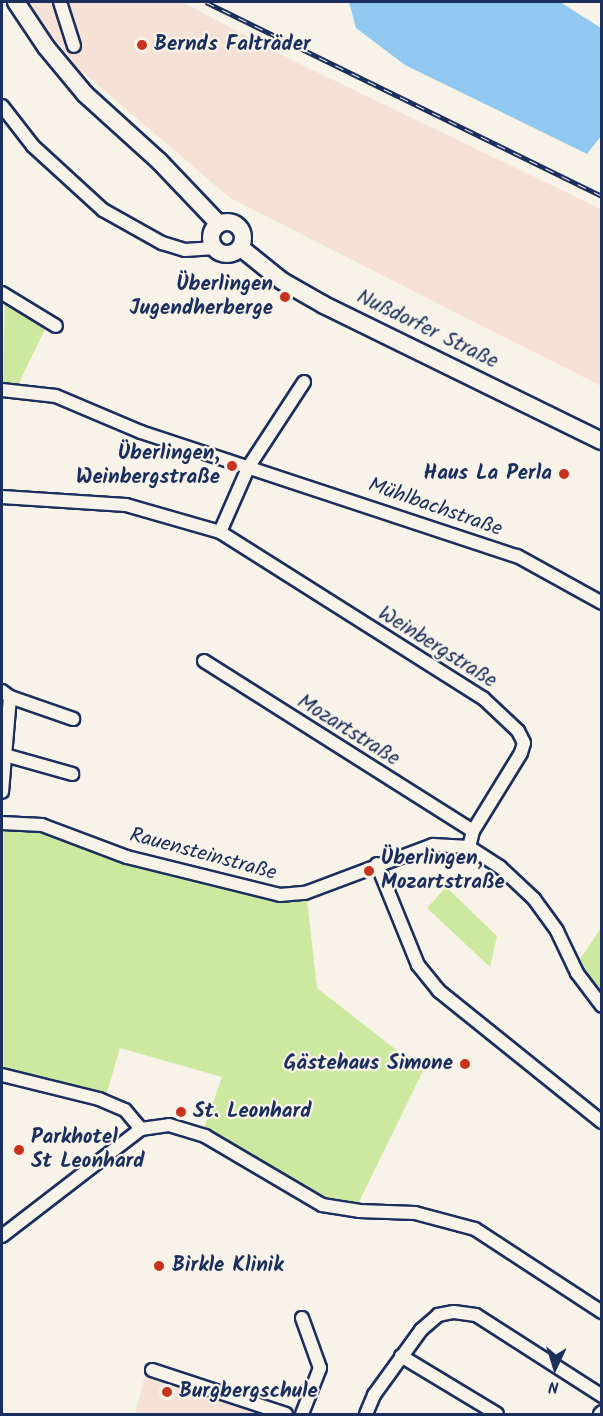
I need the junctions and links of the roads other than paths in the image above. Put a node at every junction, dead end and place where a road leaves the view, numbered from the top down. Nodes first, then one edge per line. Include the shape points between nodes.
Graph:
1 (16, 2) edge
2 (60, 2) edge
3 (74, 46) dead end
4 (2, 106) edge
5 (219, 224) junction
6 (241, 248) junction
7 (214, 249) junction
8 (2, 292) edge
9 (56, 326) dead end
10 (304, 382) dead end
11 (2, 390) edge
12 (602, 441) edge
13 (249, 466) junction
14 (2, 497) edge
15 (220, 532) junction
16 (602, 603) edge
17 (204, 661) dead end
18 (6, 694) edge
19 (73, 719) dead end
20 (5, 755) junction
21 (72, 774) dead end
22 (2, 792) edge
23 (3, 820) edge
24 (472, 831) junction
25 (469, 847) junction
26 (377, 864) junction
27 (602, 1005) edge
28 (2, 1075) edge
29 (602, 1122) edge
30 (141, 1129) junction
31 (2, 1236) edge
32 (602, 1312) edge
33 (302, 1318) dead end
34 (401, 1356) junction
35 (152, 1370) dead end
36 (602, 1396) edge
37 (286, 1414) edge
38 (302, 1414) edge
39 (366, 1414) edge
40 (497, 1414) edge

1 - 5 street via 85,94
2 - 3 street
4 - 7 street via 33,146 103,210 162,243 185,250
5 - 6 street via 233,222 239,226 243,233
5 - 7 street via 211,235
6 - 7 street via 228,255
6 - 12 street, Nußdorfer Straße via 282,281 324,305
8 - 9 street
10 - 13 street
11 - 13 street, Mühlbachstraße via 56,396 141,432
13 - 15 street
13 - 16 street, Mühlbachstraße via 517,556
14 - 15 street, Weinbergstraße via 126,505
15 - 24 street, Weinbergstraße via 483,698 518,731 524,743 521,753
17 - 24 street, Mozartstraße
18 - 19 street
18 - 20 street
20 - 21 street
20 - 22 street
23 - 26 street, Rauensteinstraße via 42,825 127,857 280,895 305,893
24 - 25 street, Weinbergstraße
25 - 26 street, Rauensteinstraße via 433,845
25 - 27 street, Rauensteinstraße via 500,867 534,899
26 - 29 street via 418,965 440,991
28 - 30 street via 99,1099 124,1110
30 - 31 street
30 - 32 street via 170,1125 205,1136 322,1205 415,1213 475,1229
33 - 38 street via 320,1368
34 - 36 street via 438,1315 454,1312 476,1316
34 - 39 street
34 - 40 street
35 - 37 street

